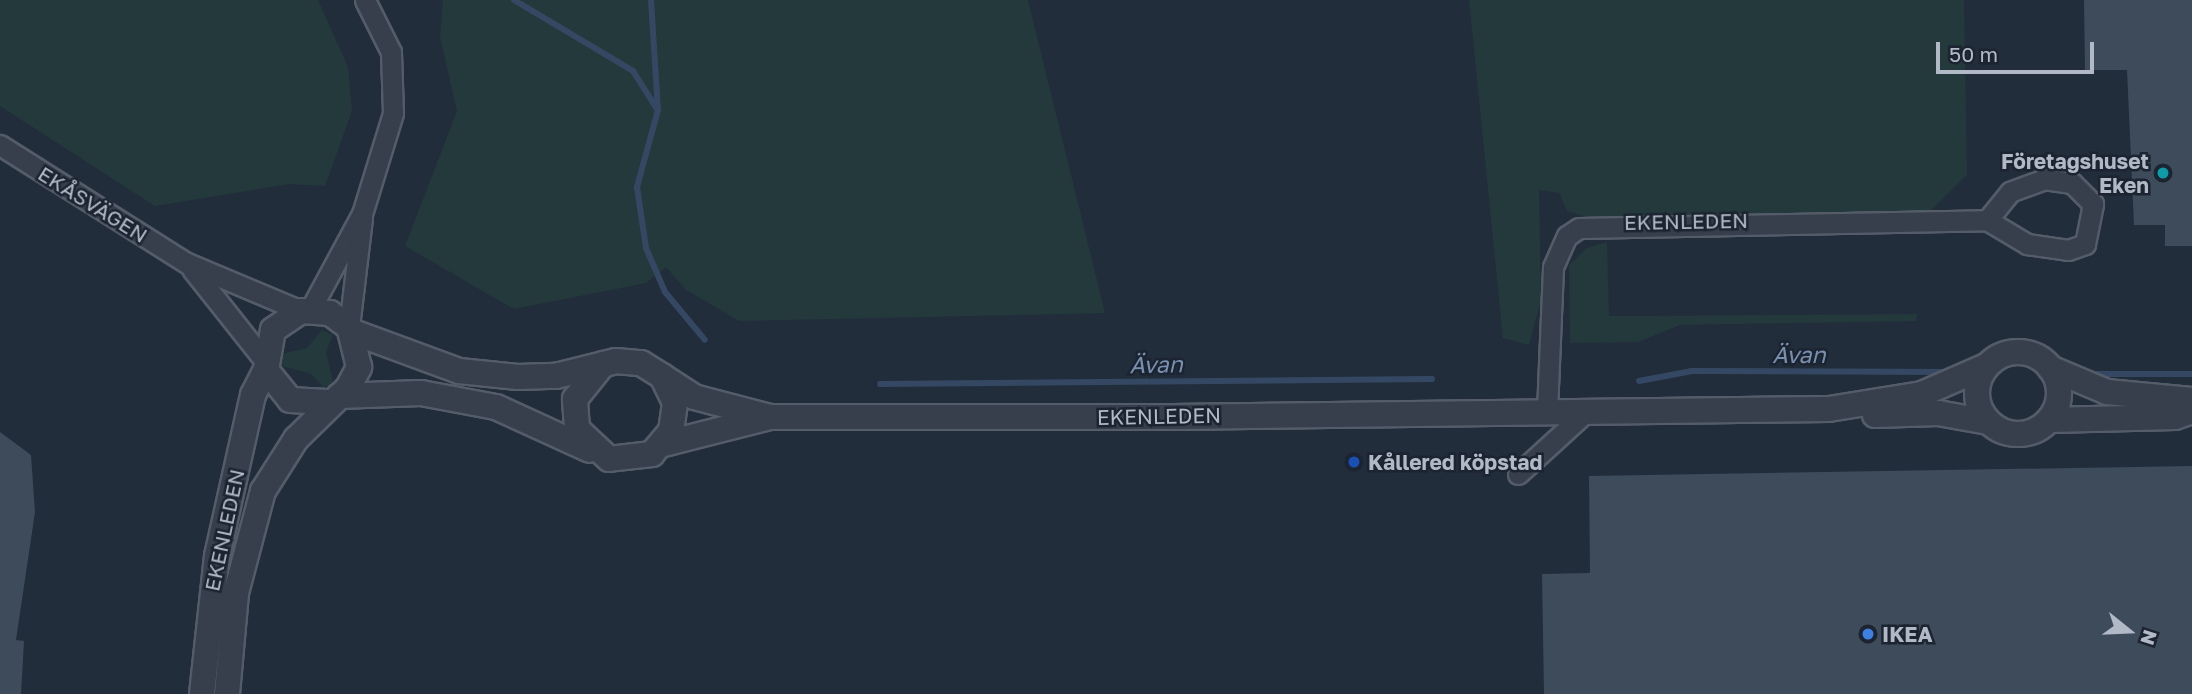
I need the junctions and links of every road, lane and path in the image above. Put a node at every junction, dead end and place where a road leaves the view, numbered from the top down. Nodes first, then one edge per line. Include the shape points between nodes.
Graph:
1 (365, 0) edge
2 (0, 145) edge
3 (362, 214) junction
4 (1987, 220) junction
5 (187, 263) junction
6 (306, 310) junction
7 (351, 330) junction
8 (603, 364) junction
9 (265, 366) junction
10 (1986, 366) junction
11 (2050, 368) junction
12 (662, 376) junction
13 (333, 399) junction
14 (2192, 400) edge
15 (1829, 409) junction
16 (1547, 411) junction
17 (1587, 411) junction
18 (2192, 411) edge
19 (770, 417) junction
20 (2049, 420) junction
21 (1988, 422) junction
22 (664, 444) junction
23 (595, 453) junction
24 (1518, 474) dead end
25 (202, 694) edge
26 (227, 694) edge

1 - 3 street via 391,52 396,92
2 - 5 street, EKÅSVÄGEN
3 - 6 street
3 - 7 street
4 - 4 street via 2027,244 2068,250 2085,244 2093,204 2072,183 2045,179 2010,192
4 - 16 street, EKENLEDEN via 1579,228 1567,236 1553,267
5 - 6 street, EKÅSVÄGEN
5 - 9 street, EKÅSVÄGEN
6 - 7 street via 330,313
6 - 9 street, EKENLEDEN via 273,330
7 - 8 street via 459,371 556,376
7 - 13 street, EKENLEDEN via 359,367
8 - 12 street via 628,360
8 - 23 street via 575,399 577,429
9 - 13 street via 290,400
9 - 25 street, EKENLEDEN via 253,395 217,556
10 - 11 street, EKENLEDEN via 2019,352
10 - 15 street, EKENLEDEN via 1922,394
10 - 21 street via 1977,401
11 - 14 street, EKENLEDEN via 2107,392
11 - 20 street via 2059,400
12 - 19 street, EKENLEDEN via 694,397
12 - 22 street via 675,417
13 - 23 street via 421,393 496,407
13 - 26 street, EKENLEDEN via 279,461 249,529
15 - 17 street, EKENLEDEN
15 - 21 street, EKENLEDEN via 1870,415 1938,413
16 - 17 street, EKENLEDEN
16 - 19 street, EKENLEDEN
17 - 24 street
18 - 20 street, EKENLEDEN
19 - 22 street, EKENLEDEN
20 - 21 street, EKENLEDEN via 2025,434
22 - 23 street via 631,461

